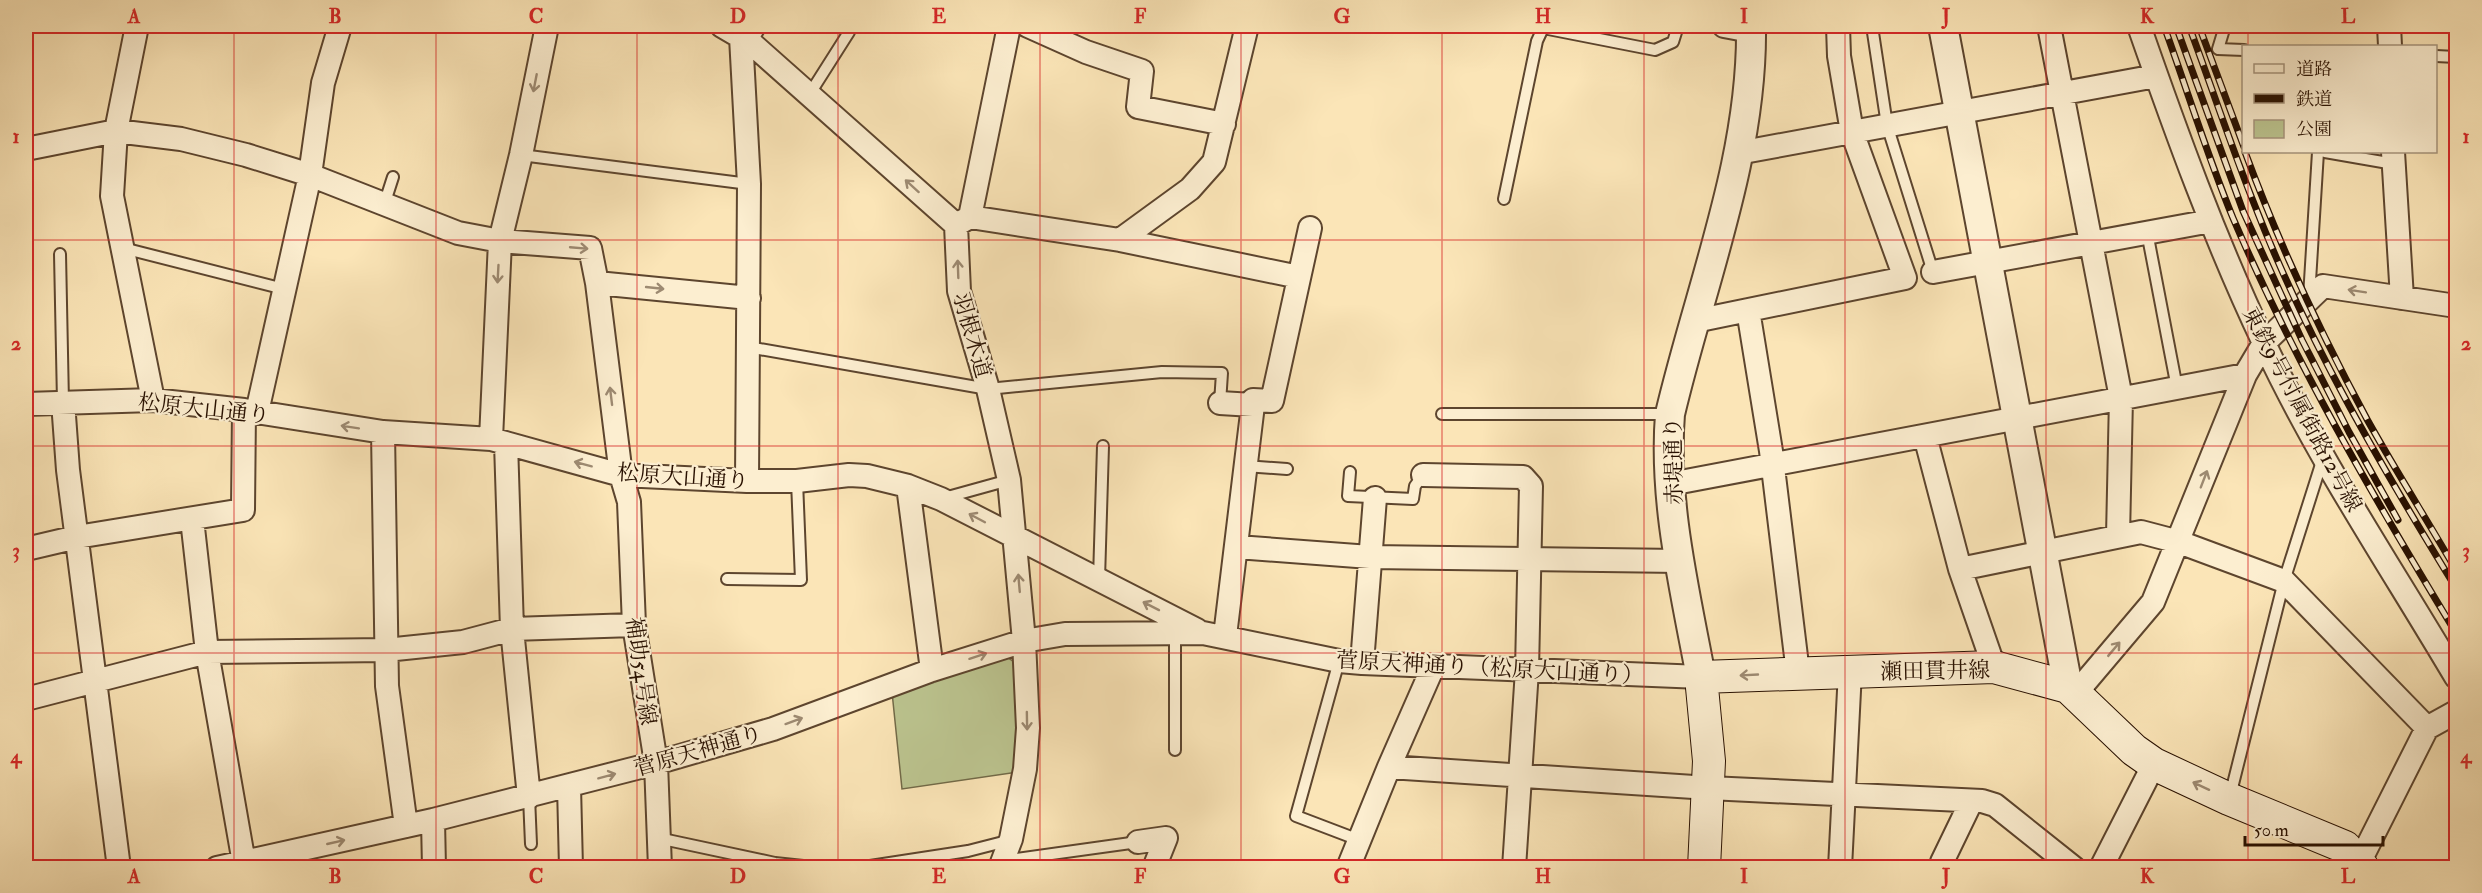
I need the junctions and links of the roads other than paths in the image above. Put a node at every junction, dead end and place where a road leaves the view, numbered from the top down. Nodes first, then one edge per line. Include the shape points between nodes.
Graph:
1 (137, 26) edge
2 (340, 26) edge
3 (547, 26) edge
4 (1009, 26) edge
5 (1028, 26) edge
6 (1247, 26) edge
7 (1678, 26) edge
8 (1724, 26) edge
9 (1749, 26) edge
10 (1838, 26) edge
11 (1872, 26) edge
12 (1943, 26) edge
13 (2049, 26) edge
14 (2139, 26) edge
15 (2224, 26) edge
16 (2389, 26) edge
17 (1543, 27) edge
18 (849, 32) dead end
19 (744, 33) edge
20 (2390, 45) edge
21 (2242, 50) edge
22 (2437, 56) edge
23 (2457, 57) edge
24 (2156, 76) junction
25 (2062, 93) junction
26 (809, 95) junction
27 (1960, 112) junction
28 (1224, 124) junction
29 (1887, 125) junction
30 (116, 131) junction
31 (1852, 132) junction
32 (26, 149) edge
33 (1738, 153) junction
34 (2318, 153) edge
35 (2336, 153) edge
36 (521, 155) junction
37 (2394, 158) edge
38 (310, 175) junction
39 (393, 177) dead end
40 (749, 184) junction
41 (1504, 198) dead end
42 (384, 206) junction
43 (963, 221) junction
44 (2211, 221) junction
45 (1310, 228) dead end
46 (2147, 232) junction
47 (1120, 240) junction
48 (500, 241) junction
49 (2091, 243) junction
50 (123, 248) junction
51 (60, 254) dead end
52 (1988, 262) junction
53 (1933, 272) joint
54 (1299, 277) junction
55 (597, 283) junction
56 (284, 289) junction
57 (749, 298) junction
58 (2309, 298) junction
59 (2402, 298) junction
60 (2457, 306) edge
61 (1748, 310) junction
62 (1695, 321) junction
63 (2264, 343) junction
64 (748, 347) junction
65 (2245, 375) junction
66 (2177, 388) junction
67 (988, 389) junction
68 (2121, 398) junction
69 (153, 400) junction
70 (63, 402) junction
71 (1220, 403) joint
72 (26, 404) edge
73 (1253, 405) junction
74 (250, 411) junction
75 (1442, 414) dead end
76 (1670, 414) junction
77 (2017, 418) junction
78 (383, 432) junction
79 (1925, 436) junction
80 (498, 441) junction
81 (1103, 446) dead end
82 (2324, 456) junction
83 (1773, 464) junction
84 (1245, 466) junction
85 (1287, 469) dead end
86 (1350, 472) dead end
87 (621, 475) junction
88 (1423, 475) joint
89 (1009, 480) junction
90 (747, 481) junction
91 (797, 481) junction
92 (1670, 484) junction
93 (908, 486) junction
94 (1375, 498) junction
95 (941, 499) junction
96 (192, 519) junction
97 (2118, 536) junction
98 (77, 537) junction
99 (1015, 538) junction
100 (2179, 543) junction
101 (1237, 547) junction
102 (26, 549) edge
103 (2042, 552) junction
104 (1370, 557) junction
105 (1527, 560) junction
106 (1680, 561) junction
107 (1960, 569) junction
108 (727, 579) dead end
109 (1099, 579) junction
110 (2284, 581) junction
111 (634, 625) junction
112 (512, 629) junction
113 (1175, 632) junction
114 (1214, 634) junction
115 (1024, 641) junction
116 (386, 650) junction
117 (207, 652) junction
118 (1339, 661) junction
119 (1362, 663) junction
120 (1433, 666) junction
121 (1994, 667) junction
122 (933, 670) junction
123 (1527, 670) junction
124 (1850, 671) junction
125 (1798, 673) junction
126 (1701, 677) junction
127 (2457, 677) edge
128 (96, 682) junction
129 (2072, 690) junction
130 (26, 699) edge
131 (2457, 712) edge
132 (2427, 728) junction
133 (1175, 750) dead end
134 (656, 763) junction
135 (2154, 764) junction
136 (1389, 767) junction
137 (1520, 774) junction
138 (569, 786) junction
139 (1709, 788) junction
140 (1845, 794) junction
141 (530, 797) junction
142 (2229, 799) junction
143 (1971, 802) junction
144 (433, 820) junction
145 (406, 826) junction
146 (658, 838) junction
147 (1011, 840) junction
148 (1359, 840) junction
149 (1138, 842) joint
150 (531, 844) dead end
151 (302, 859) edge
152 (244, 863) junction
153 (1001, 864) edge
154 (2362, 864) edge
155 (119, 867) edge
156 (217, 867) edge
157 (434, 867) edge
158 (571, 867) edge
159 (660, 867) edge
160 (822, 867) edge
161 (857, 867) edge
162 (1154, 867) edge
163 (1348, 867) edge
164 (1514, 867) edge
165 (1704, 867) edge
166 (1840, 867) edge
167 (1941, 867) edge
168 (2074, 867) edge
169 (2101, 867) edge

1 - 30 street
2 - 38 street via 323,83
3 -> 36 street
4 - 43 street, 羽根木道
5 - 28 street via 1142,71 1138,107
6 - 28 street
7 - 17 lane via 1673,42 1655,50
8 - 9 street
9 - 33 street, 赤堤通り via 1750,85
10 - 31 street
11 - 29 lane
12 - 27 street
13 - 25 street
14 - 24 street, 東鉄9号付属街路12号線
15 - 21 lane via 2218,49
16 - 20 street
17 - 41 lane
18 - 26 lane
19 - 26 street
19 - 40 street
22 - 23 lane
24 - 25 street
24 - 44 street, 東鉄9号付属街路12号線
25 - 27 street
25 - 49 street
43 -> 26 street
27 - 29 street
27 - 52 street
28 - 47 street via 1214,162 1190,189
29 - 31 street
29 - 53 lane
30 - 32 street
30 - 38 street via 181,139
30 - 50 street via 112,196
31 - 33 street
31 - 61 street via 1905,278
33 - 62 street, 赤堤通り
34 - 58 lane
35 - 37 lane
36 - 40 lane
36 - 48 street
37 - 59 street
38 - 42 street
38 - 56 street
39 - 42 lane
40 - 57 street
42 - 48 street via 458,233
43 - 47 street
67 -> 43 street, 羽根木道 via 959,291
44 - 46 street
44 - 63 street, 東鉄9号付属街路12号線
45 - 54 street
46 - 49 street
46 - 66 lane
47 - 54 street
48 -> 55 street, 補助54号線 via 590,249
48 -> 80 street
49 - 52 street
49 - 68 street
50 - 56 lane
50 - 69 street
51 - 70 lane
52 - 53 street
52 - 77 street
54 - 73 street via 1272,401 1253,400
55 -> 57 street
87 -> 55 street, 補助54号線
56 - 74 street
57 - 64 street
59 -> 58 street via 2323,286
58 - 63 street
59 - 60 street
61 - 62 street
61 - 83 street
62 - 76 street, 赤堤通り
63 - 65 street
63 - 82 street, 東鉄9号付属街路12号線
64 - 67 lane
64 - 90 street
65 - 66 street
100 -> 65 street
66 - 68 street
67 - 71 lane via 1162,372 1222,373
67 - 89 street, 羽根木道
68 - 77 street
68 - 97 street
69 - 70 street, 松原大山通り
69 - 74 street, 松原大山通り
70 - 72 street, 松原大山通り
70 - 98 street
71 - 73 street
73 - 84 street
78 -> 74 street, 松原大山通り
74 - 96 street via 243,510
75 - 76 lane
76 - 92 street, 赤堤通り
77 - 79 street
77 - 103 street
78 - 80 street, 松原大山通り
78 - 116 street
79 - 83 street
79 - 107 street
87 -> 80 street, 松原大山通り
80 - 112 street
81 - 109 lane
82 - 110 lane
82 - 127 street, 東鉄9号付属街路12号線
83 - 92 street
83 - 125 street
84 - 85 lane
84 - 101 street
86 - 94 lane via 1348,496
87 - 90 street, 松原大山通り
87 - 111 street, 補助54号線 via 629,502
88 - 94 lane via 1414,486 1413,499
88 - 105 street via 1522,477 1530,486
89 - 95 lane
89 - 99 street, 羽根木道
90 - 91 street, 松原大山通り
91 - 93 street, 松原大山通り via 849,475
91 - 108 lane via 801,580
92 - 106 street, 赤堤通り
93 - 95 street, 松原大山通り
93 - 122 street
94 - 104 street
99 -> 95 street, 松原大山通り
96 - 98 street
96 - 117 street
97 - 100 street via 2141,532
97 - 103 street
98 - 102 street
98 - 128 street
99 - 109 street, 松原大山通り
115 -> 99 street, 羽根木道
100 - 110 street
129 -> 100 street via 2153,602
101 - 104 street
101 - 114 street
103 - 107 street
103 - 129 street
104 - 105 street
104 - 119 street
105 - 106 street
105 - 123 street
106 - 126 street, 赤堤通り
107 - 121 street
114 -> 109 street, 松原大山通り
110 - 132 street
110 - 142 lane
111 - 112 street
111 - 134 street, 補助54号線
112 - 116 street via 463,642
112 - 141 street
113 - 114 street, 菅原天神通り（松原大山通り）
113 - 115 street, 菅原天神通り via 1065,634
113 - 133 lane
114 - 118 street, 菅原天神通り（松原大山通り）
122 -> 115 street, 菅原天神通り
115 -> 147 street, 羽根木道 via 1025,769
116 - 117 street
116 - 145 street via 387,686
117 - 128 street
117 - 152 street
118 - 119 street, 菅原天神通り（松原大山通り）
118 - 148 lane via 1296,816
119 - 120 street, 菅原天神通り（松原大山通り）
120 - 123 street, 菅原天神通り（松原大山通り）
120 - 136 street
121 - 124 main road, 瀬田貫井線
121 - 129 main road, 瀬田貫井線
134 -> 122 street, 菅原天神通り via 773,729
123 - 126 street, 菅原天神通り（松原大山通り）
123 - 137 street
124 - 125 main road, 瀬田貫井線
124 - 140 street
125 -> 126 main road, 瀬田貫井線
126 - 139 main road, 赤堤通り
128 - 130 street
128 - 155 street
129 - 135 main road, 瀬田貫井線 via 2134,750
131 - 132 street
132 - 154 street
138 -> 134 street, 菅原天神通り
134 - 146 street, 補助54号線
142 -> 135 main road, 瀬田貫井線
135 - 169 street
136 - 137 street
136 - 148 street
137 - 139 street
137 - 164 street
138 - 141 street, 菅原天神通り
138 - 158 street
139 - 140 street
139 - 165 main road, 赤堤通り
140 - 143 street
140 - 166 street
141 - 144 street, 菅原天神通り
141 - 150 lane
142 - 154 main road, 瀬田貫井線 via 2345,847
143 - 167 street
143 - 168 street via 1995,805
144 - 145 street, 菅原天神通り
144 - 157 street
151 -> 145 street, 菅原天神通り
146 - 159 street, 補助54号線
146 - 160 lane via 775,863
147 - 153 street, 羽根木道
147 - 161 lane
148 - 163 street
149 - 153 lane
149 - 162 street via 1166,838
151 - 152 street, 菅原天神通り
152 - 156 street, 菅原天神通り

